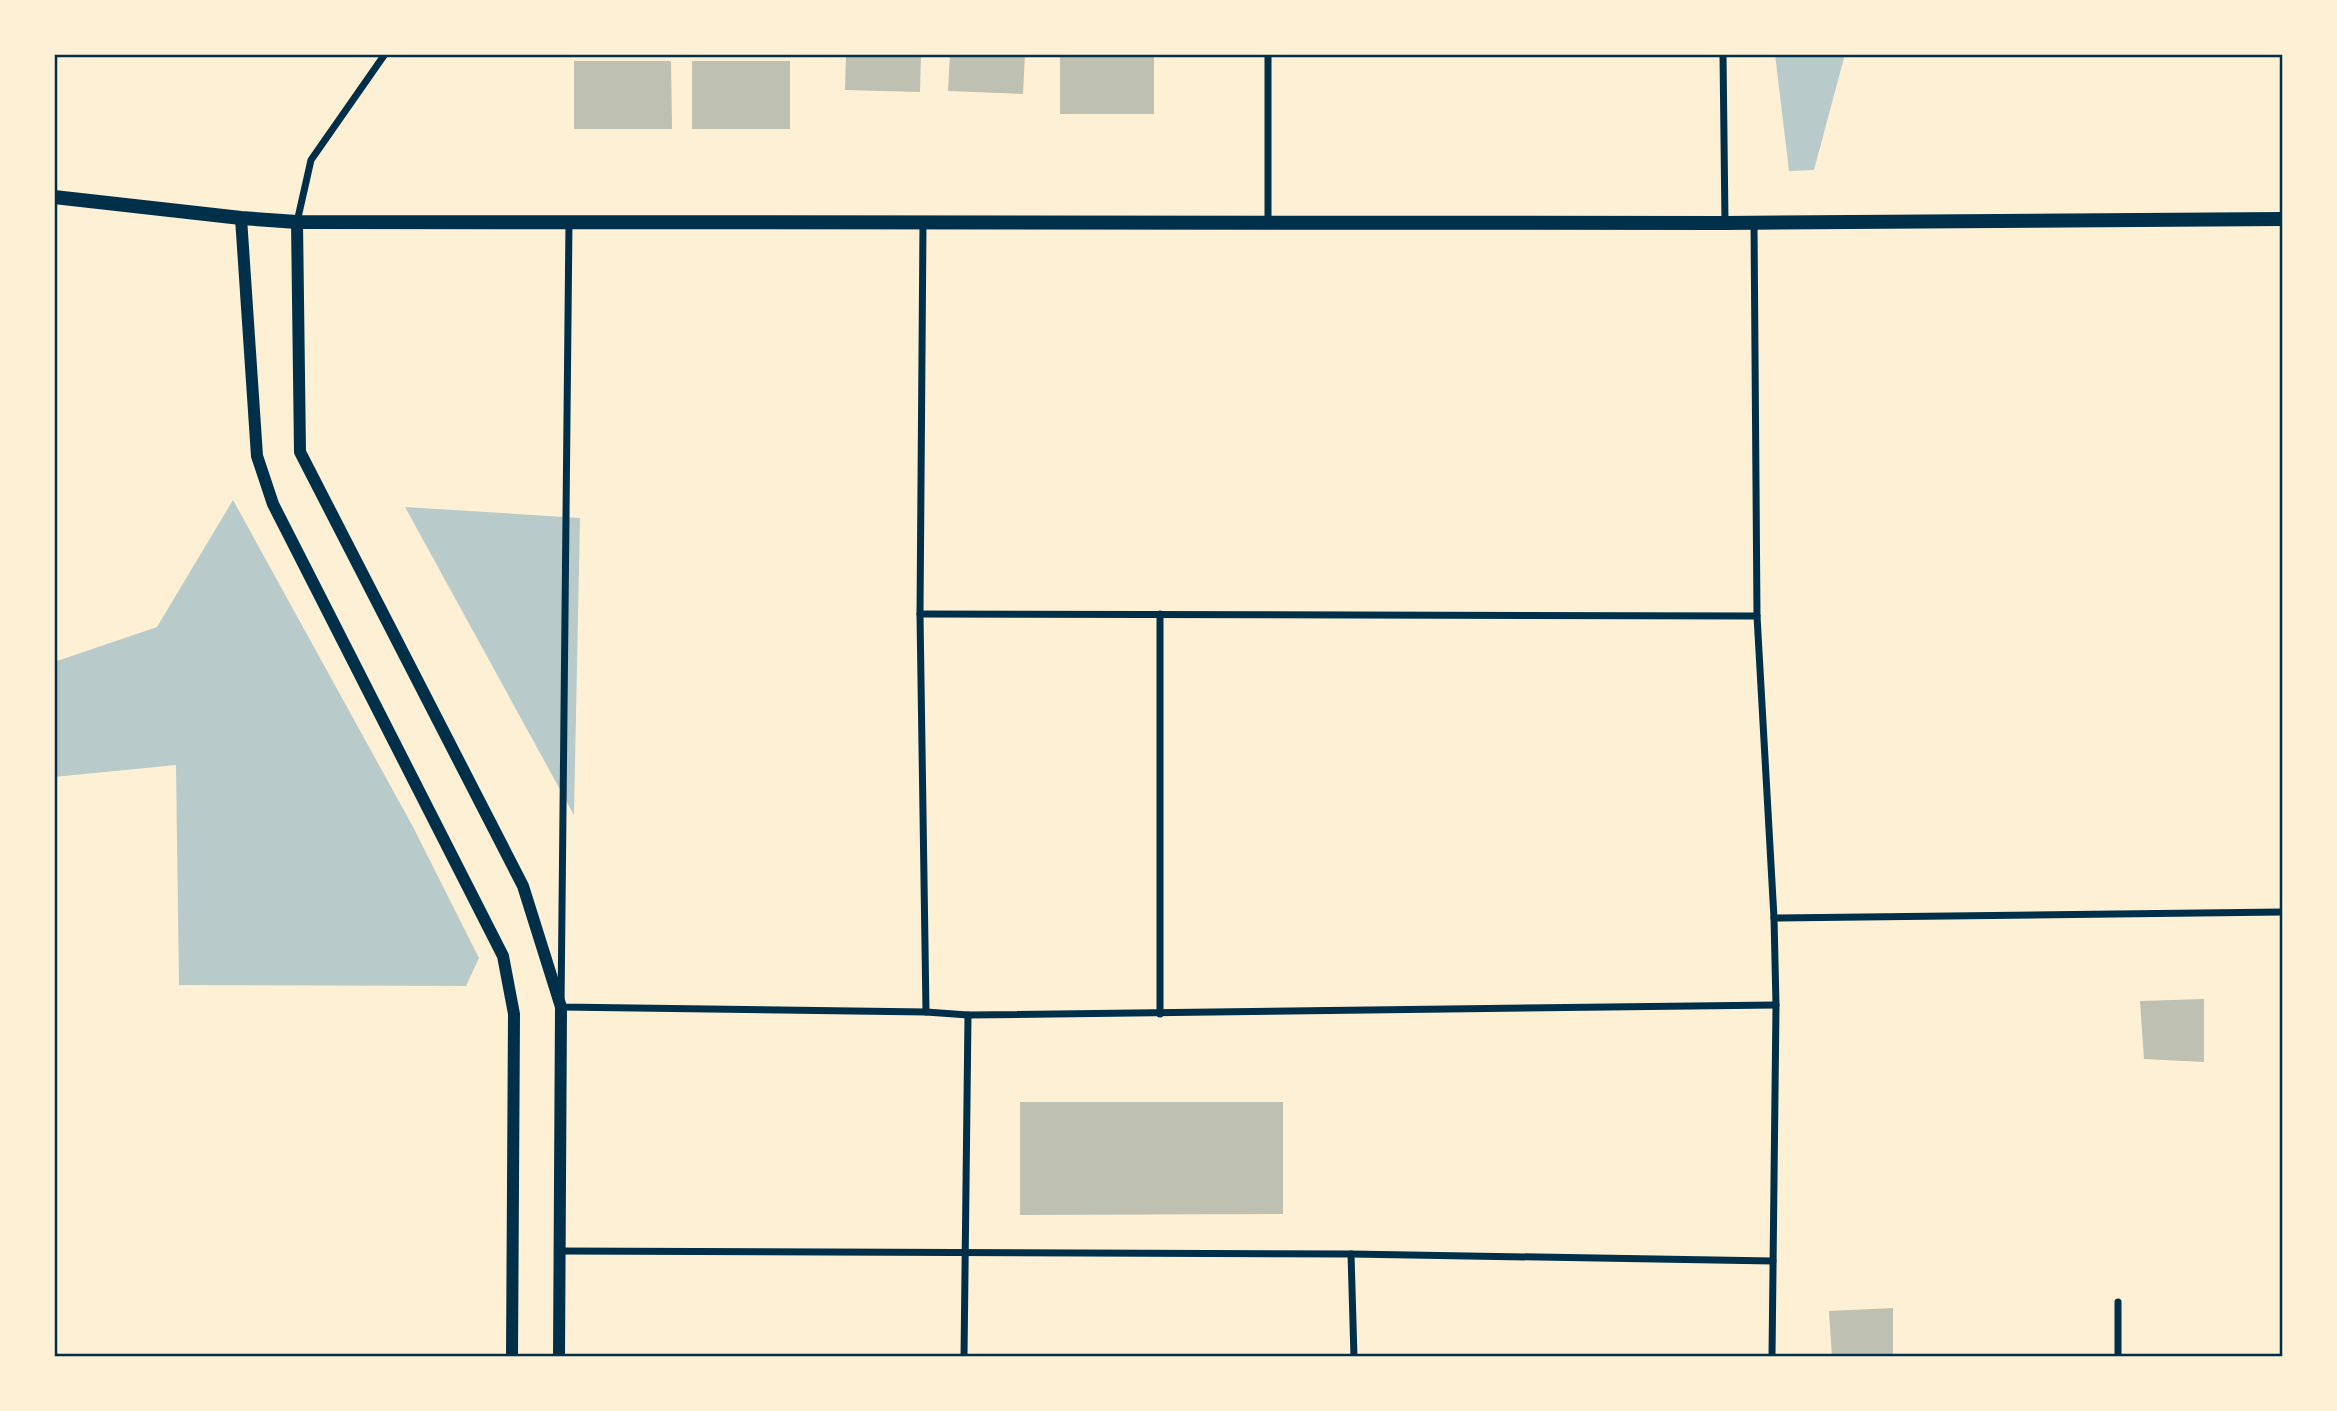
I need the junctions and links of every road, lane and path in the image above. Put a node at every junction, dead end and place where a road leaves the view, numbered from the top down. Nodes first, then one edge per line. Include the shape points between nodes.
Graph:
1 (385, 54) edge
2 (1268, 54) edge
3 (1723, 54) edge
4 (54, 197) edge
5 (241, 218) junction
6 (2283, 219) edge
7 (297, 222) junction
8 (569, 222) junction
9 (923, 222) junction
10 (1268, 222) junction
11 (1724, 223) junction
12 (1754, 223) junction
13 (920, 614) junction
14 (1160, 614) junction
15 (1757, 616) junction
16 (2283, 912) edge
17 (1774, 918) junction
18 (1776, 1005) junction
19 (561, 1007) junction
20 (926, 1012) junction
21 (1160, 1014) junction
22 (968, 1015) junction
23 (558, 1251) junction
24 (964, 1254) junction
25 (1351, 1254) junction
26 (1773, 1261) junction
27 (2118, 1302) dead end
28 (512, 1357) edge
29 (559, 1357) edge
30 (964, 1357) edge
31 (1353, 1357) edge
32 (1772, 1357) edge
33 (2118, 1357) edge

1 - 7 street via 311,160
2 - 10 street
3 - 11 street
4 - 5 main road
5 - 7 main road
5 - 28 street via 257,456 273,503 503,956 514,1014
6 - 12 main road
7 - 8 main road
7 - 19 street via 300,452 523,886
8 - 9 main road
8 - 19 street
9 - 10 main road
9 - 13 street
10 - 11 main road
11 - 12 main road
12 - 15 street
13 - 14 street
13 - 20 street
14 - 15 street
14 - 21 street
15 - 17 street
16 - 17 street
17 - 18 street
18 - 21 street
18 - 26 street
19 - 20 street
19 - 23 street
20 - 22 street
21 - 22 street
22 - 24 street
23 - 24 street
23 - 29 street
24 - 25 street
24 - 30 street
25 - 26 street
25 - 31 street
26 - 32 street
27 - 33 street

